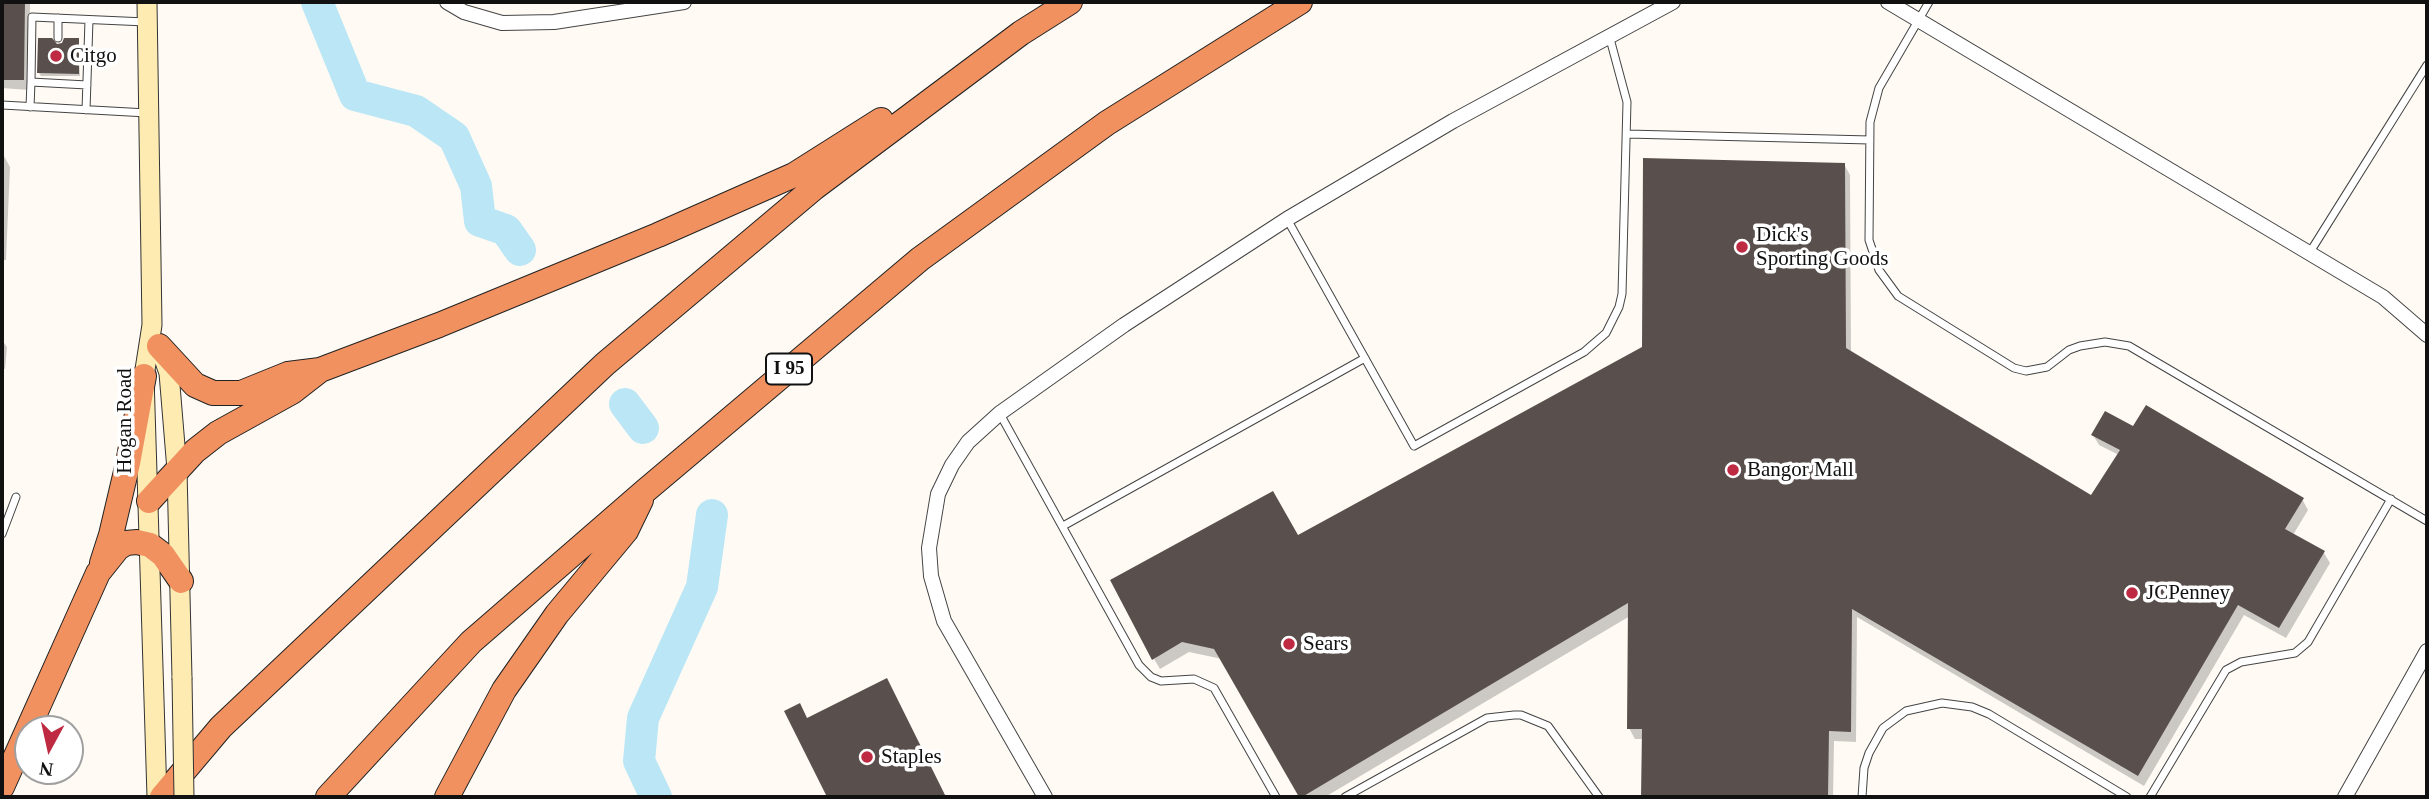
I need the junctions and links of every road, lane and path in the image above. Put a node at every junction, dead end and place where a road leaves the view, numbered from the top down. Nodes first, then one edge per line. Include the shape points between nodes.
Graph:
1 (147, 2) edge
2 (447, 2) edge
3 (684, 2) edge
4 (1070, 2) edge
5 (1300, 2) edge
6 (1673, 2) edge
7 (1888, 2) edge
8 (1928, 2) edge
9 (58, 18) junction
10 (1918, 19) junction
11 (89, 20) junction
12 (146, 22) junction
13 (1021, 33) junction
14 (1609, 35) junction
15 (58, 38) dead end
16 (2427, 65) edge
17 (57, 73) dead end
18 (31, 82) junction
19 (56, 83) junction
20 (87, 85) junction
21 (2, 105) edge
22 (30, 107) junction
23 (86, 110) junction
24 (148, 113) junction
25 (1627, 134) junction
26 (1870, 140) junction
27 (1287, 219) junction
28 (2310, 252) junction
29 (155, 335) junction
30 (2427, 335) edge
31 (1365, 358) junction
32 (320, 370) junction
33 (144, 376) junction
34 (1000, 413) junction
35 (177, 470) junction
36 (645, 491) junction
37 (16, 497) dead end
38 (2391, 499) junction
39 (149, 500) junction
40 (2427, 521) edge
41 (1063, 526) junction
42 (2, 534) edge
43 (150, 545) junction
44 (98, 573) junction
45 (181, 581) junction
46 (2427, 651) edge
47 (2, 787) edge
48 (157, 797) edge
49 (162, 797) edge
50 (184, 797) edge
51 (328, 797) edge
52 (447, 797) edge
53 (1045, 797) edge
54 (1276, 797) edge
55 (1345, 797) edge
56 (1600, 797) edge
57 (1862, 797) edge
58 (2127, 797) edge
59 (2150, 797) edge
60 (2345, 797) edge

1 - 12 main road, Hogan Road
2 - 3 street via 502,23 554,22
4 - 13 highway
5 - 36 highway, I 95 via 1107,122 920,259
6 - 14 street
7 - 10 street
8 - 10 lane
9 - 11 lane
9 - 15 lane
9 - 18 lane via 32,17
10 - 26 lane via 1879,88
10 - 28 street
11 - 12 lane
11 - 20 lane
12 - 24 main road, Hogan Road
13 - 32 highway via 794,174 632,246
13 - 49 highway via 814,188 605,365 221,727
14 - 25 lane via 1627,102
14 - 27 street
16 - 28 lane
17 - 19 lane
18 - 19 lane
18 - 22 lane
19 - 20 lane
20 - 23 lane
21 - 22 lane
22 - 23 lane
23 - 24 lane
24 - 29 main road, Hogan Road
25 - 26 lane
25 - 31 lane via 1622,294 1606,333 1595,344 1415,446
26 - 38 lane via 1869,240 1887,282 1910,305 2026,371 2047,367 2080,346 2105,342 2129,346
27 - 31 lane
27 - 34 street via 1165,297
28 - 30 street via 2384,297
29 - 32 highway via 195,385 213,393 241,393 288,374
29 - 33 main road, Hogan Road
29 - 35 main road, Hogan Road via 169,373
31 - 41 lane
32 - 35 highway via 292,392 218,433
33 - 39 main road, Hogan Road
33 - 44 highway via 114,523
34 - 41 lane
34 - 53 street via 968,442 938,494 929,548 931,576 944,621
35 - 39 highway
35 - 45 main road, Hogan Road
36 - 51 highway, I 95 via 471,642
36 - 52 highway via 626,531 557,614 504,690
37 - 42 lane
38 - 40 lane
38 - 59 lane via 2308,642 2295,653 2241,662 2226,670
39 - 43 main road, Hogan Road
41 - 54 lane via 1139,665 1161,681 1194,679 1214,688
43 - 44 highway via 127,543
43 - 45 highway
43 - 48 main road, Hogan Road
44 - 47 highway
45 - 50 main road, Hogan Road, bridge
46 - 60 street
55 - 56 lane via 1487,718 1514,715 1548,726
57 - 58 lane via 1866,760 1883,728 1906,711 1942,703 1989,713

